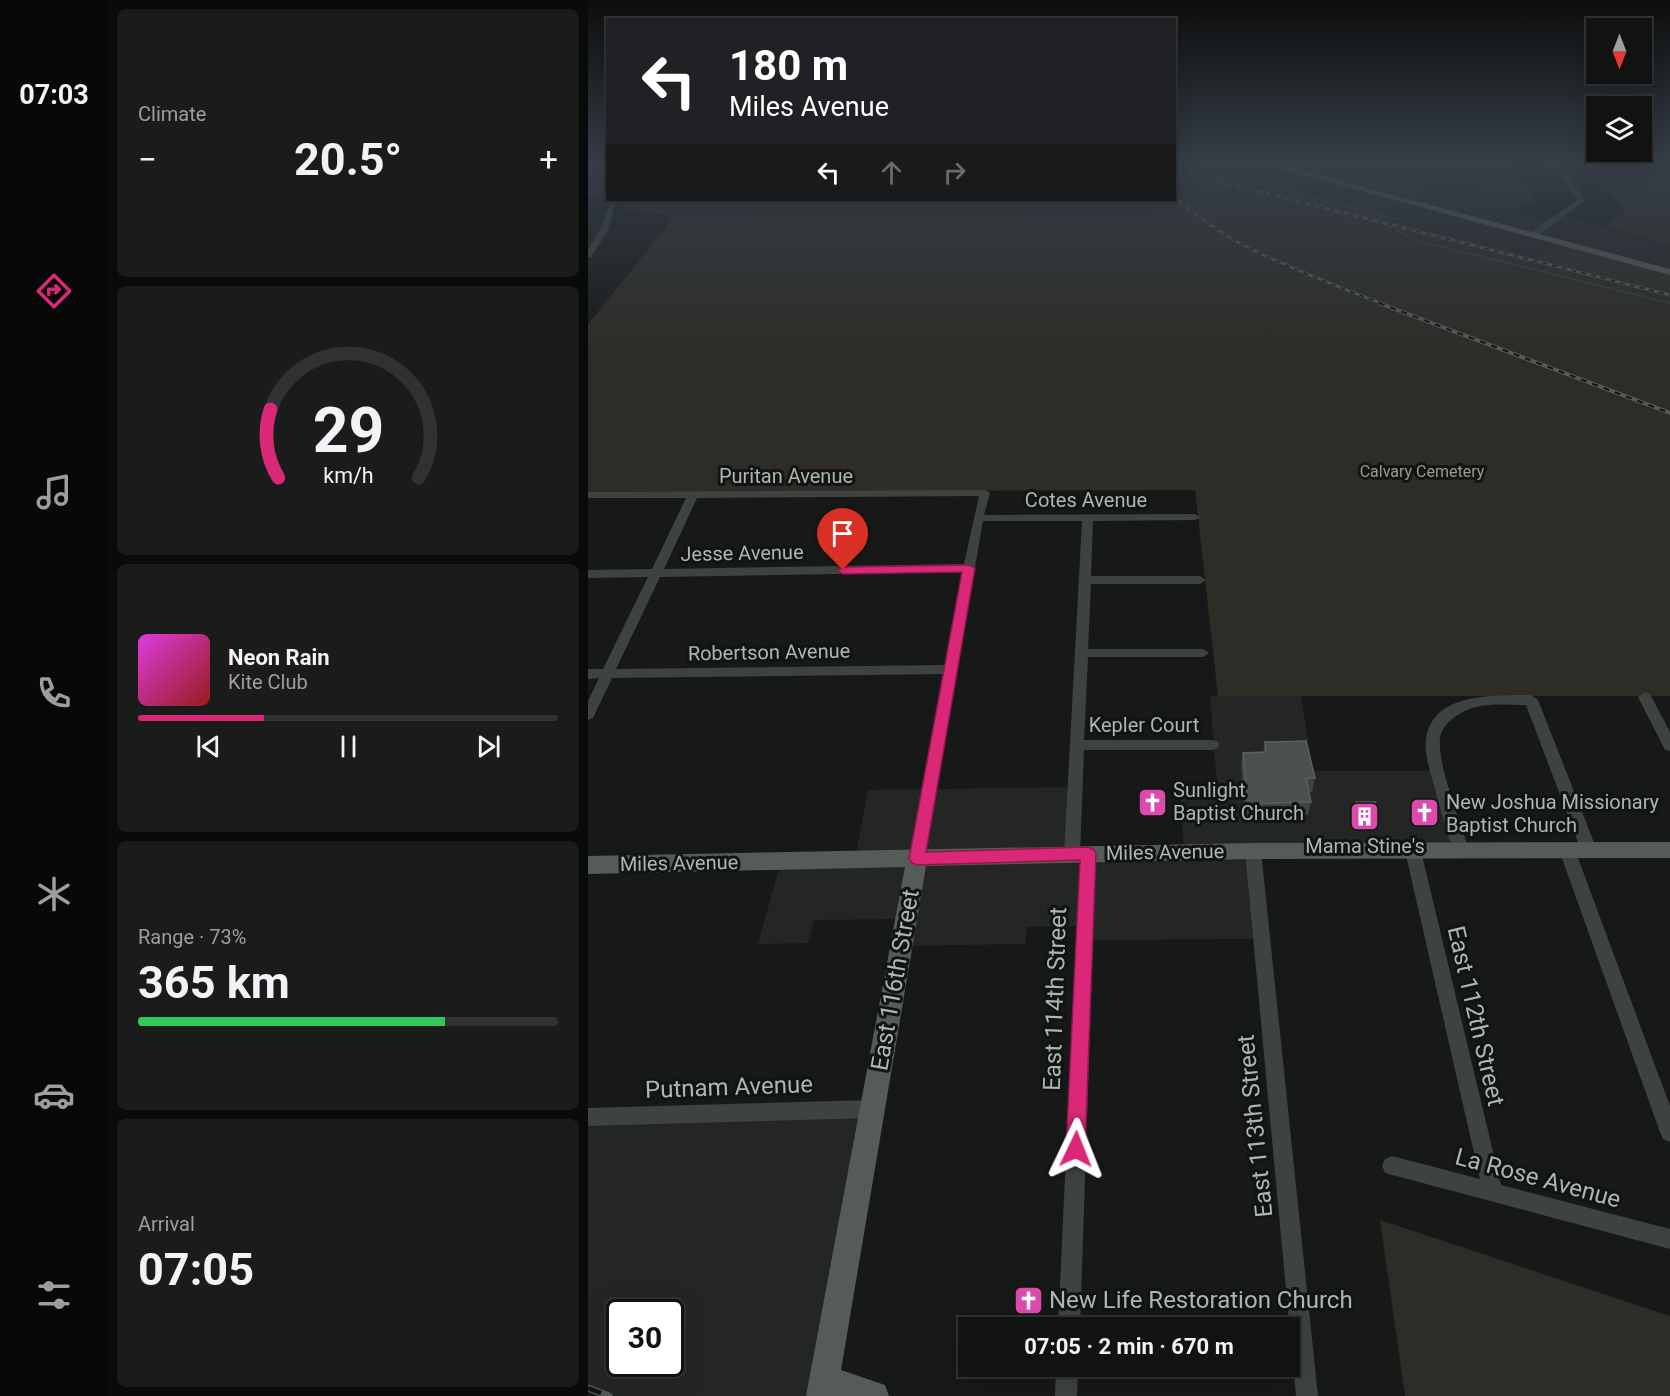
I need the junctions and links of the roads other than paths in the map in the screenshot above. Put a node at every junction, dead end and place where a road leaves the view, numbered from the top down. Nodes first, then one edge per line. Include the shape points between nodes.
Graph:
1 (604, 228) edge
2 (1507, 228) edge
3 (1543, 228) edge
4 (1533, 235) junction
5 (588, 255) edge
6 (1670, 272) edge
7 (985, 493) joint
8 (588, 495) edge
9 (693, 495) junction
10 (1195, 517) dead end
11 (978, 518) junction
12 (1088, 519) junction
13 (969, 568) junction
14 (588, 574) edge
15 (657, 574) junction
16 (1085, 580) junction
17 (1200, 580) dead end
18 (1081, 653) junction
19 (1203, 653) dead end
20 (951, 669) junction
21 (588, 674) edge
22 (608, 674) junction
23 (1645, 697) dead end
24 (588, 715) edge
25 (1077, 745) junction
26 (1212, 745) dead end
27 (1670, 746) edge
28 (1413, 850) junction
29 (1461, 850) junction
30 (1567, 850) junction
31 (1589, 850) junction
32 (1670, 850) edge
33 (1253, 851) junction
34 (1080, 853) junction
35 (917, 859) junction
36 (588, 865) edge
37 (872, 1109) junction
38 (588, 1117) edge
39 (1670, 1132) edge
40 (1392, 1166) dead end
41 (1493, 1192) junction
42 (1670, 1239) edge
43 (1069, 1317) edge
44 (1067, 1377) edge
45 (823, 1388) edge
46 (874, 1396) edge
47 (1066, 1396) edge
48 (1307, 1396) edge

1 - 5 street
2 - 4 main road
3 - 4 street
4 - 6 main road
7 - 9 street, Puritan Avenue
7 - 11 street, East 116th Street
8 - 9 street, Puritan Avenue
9 - 15 street
10 - 12 street, Cotes Avenue
11 - 12 street, Cotes Avenue
11 - 13 street, East 116th Street
12 - 16 street, East 114th Street
13 - 15 street, Jesse Avenue
13 - 20 street, East 116th Street
14 - 15 street, Jesse Avenue
15 - 22 street
16 - 17 street
16 - 18 street, East 114th Street
18 - 19 street
18 - 25 street, East 114th Street
20 - 22 street, Robertson Avenue
20 - 35 street, East 116th Street
21 - 22 street, Robertson Avenue
22 - 24 street
23 - 27 street
25 - 26 street, Kepler Court
25 - 34 street, East 114th Street
28 - 29 main road, Miles Avenue
28 - 33 main road, Miles Avenue
28 - 41 street, East 112th Street
29 - 30 main road, Miles Avenue
29 - 31 street via 1435,757 1433,740 1439,722 1454,710 1476,702 1531,700
30 - 31 main road, Miles Avenue
30 - 39 street
31 - 32 main road, Miles Avenue
33 - 34 main road, Miles Avenue
33 - 48 street, East 113th Street
34 - 35 main road, Miles Avenue
34 - 43 street, East 114th Street
35 - 36 main road, Miles Avenue
35 - 37 main road, East 116th Street
37 - 38 street, Putnam Avenue
37 - 45 main road, East 116th Street
40 - 41 street, La Rose Avenue
41 - 42 street, La Rose Avenue
44 - 47 street
45 - 46 main road

